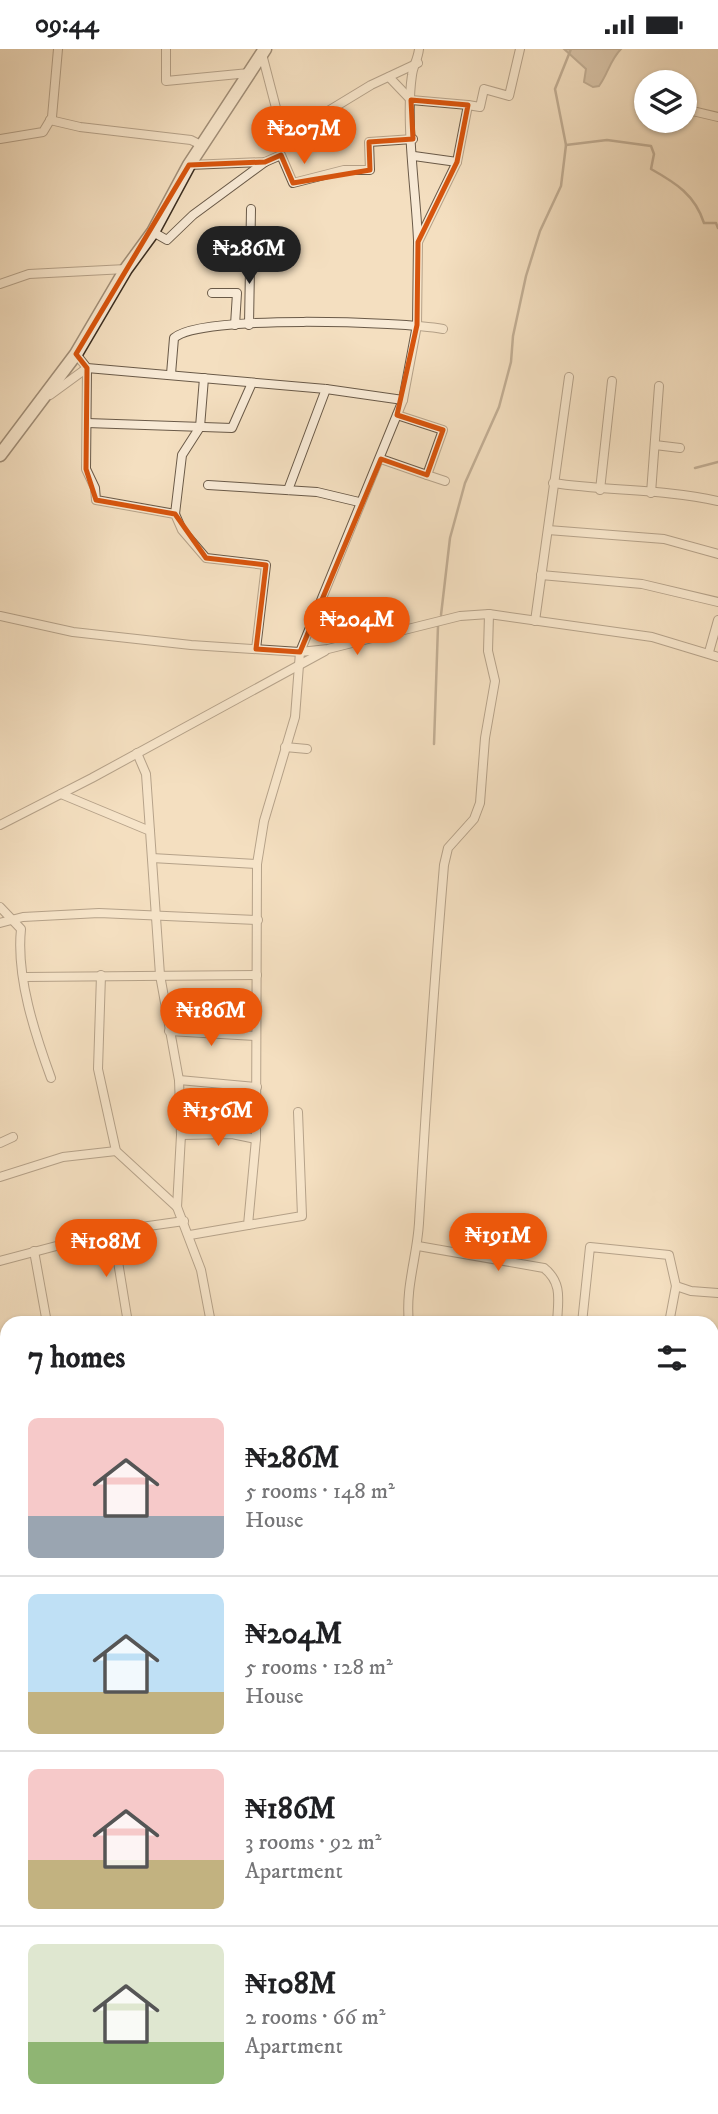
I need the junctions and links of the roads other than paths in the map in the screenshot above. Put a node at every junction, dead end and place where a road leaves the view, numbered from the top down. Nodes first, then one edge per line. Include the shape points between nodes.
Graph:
1 (58, 49) edge
2 (166, 49) edge
3 (419, 49) edge
4 (520, 49) edge
5 (264, 51) edge
6 (418, 63) junction
7 (249, 73) junction
8 (389, 77) junction
9 (411, 100) junction
10 (468, 105) junction
11 (697, 112) edge
12 (718, 117) edge
13 (50, 120) junction
14 (0, 139) edge
15 (413, 139) junction
16 (203, 146) junction
17 (414, 156) junction
18 (265, 162) junction
19 (457, 162) junction
20 (189, 165) junction
21 (251, 209) dead end
22 (153, 232) junction
23 (418, 242) junction
24 (213, 251) dead end
25 (250, 251) junction
26 (126, 269) junction
27 (0, 284) edge
28 (212, 293) dead end
29 (235, 325) junction
30 (249, 325) junction
31 (417, 325) junction
32 (443, 329) dead end
33 (76, 354) junction
34 (87, 368) junction
35 (171, 374) junction
36 (569, 377) dead end
37 (204, 378) junction
38 (612, 381) dead end
39 (253, 383) junction
40 (659, 386) dead end
41 (326, 390) junction
42 (43, 400) junction
43 (402, 400) junction
44 (397, 415) junction
45 (87, 423) junction
46 (200, 428) junction
47 (655, 445) junction
48 (680, 448) dead end
49 (0, 455) edge
50 (381, 459) junction
51 (427, 475) junction
52 (445, 481) dead end
53 (553, 483) junction
54 (208, 485) dead end
55 (288, 490) junction
56 (600, 490) junction
57 (651, 493) junction
58 (718, 501) edge
59 (359, 502) junction
60 (175, 514) junction
61 (548, 530) junction
62 (718, 554) edge
63 (541, 575) junction
64 (718, 601) edge
65 (489, 614) junction
66 (0, 617) edge
67 (535, 621) junction
68 (718, 621) edge
69 (256, 649) junction
70 (328, 649) junction
71 (300, 652) junction
72 (709, 652) junction
73 (718, 657) edge
74 (299, 668) junction
75 (285, 747) junction
76 (307, 749) dead end
77 (137, 753) junction
78 (61, 794) junction
79 (0, 825) edge
80 (150, 831) junction
81 (152, 858) junction
82 (257, 864) junction
83 (0, 907) edge
84 (156, 915) junction
85 (11, 919) junction
86 (258, 920) junction
87 (0, 923) edge
88 (102, 975) junction
89 (160, 975) junction
90 (257, 975) junction
91 (25, 977) junction
92 (169, 1031) junction
93 (255, 1036) junction
94 (51, 1078) dead end
95 (178, 1080) junction
96 (257, 1087) junction
97 (298, 1111) dead end
98 (181, 1135) junction
99 (13, 1137) dead end
100 (256, 1139) junction
101 (0, 1143) edge
102 (117, 1151) junction
103 (0, 1177) edge
104 (177, 1207) junction
105 (184, 1221) junction
106 (248, 1225) junction
107 (113, 1231) junction
108 (190, 1235) junction
109 (418, 1246) junction
110 (34, 1251) junction
111 (0, 1261) edge
112 (676, 1286) junction
113 (718, 1293) edge
114 (46, 1316) edge
115 (127, 1316) edge
116 (210, 1316) edge
117 (409, 1316) edge
118 (557, 1316) edge
119 (583, 1316) edge
120 (670, 1316) edge

1 - 13 street
2 - 7 street via 166,81
3 - 6 street
4 - 10 street via 509,96 484,89 480,107
5 - 7 street
5 - 8 street via 282,131 287,136
6 - 8 street
6 - 9 street via 412,71
7 - 16 street
8 - 9 street
9 - 10 street
9 - 15 street
10 - 19 street
11 - 12 street
13 - 14 street via 43,132
13 - 16 street via 191,140
15 - 17 street
15 - 18 street via 369,142 370,170 345,170 293,183 281,155
16 - 20 street
17 - 19 street
17 - 23 street
18 - 20 street
18 - 22 street via 167,240
19 - 23 street
20 - 22 street
21 - 25 street
22 - 26 street
23 - 31 street
24 - 25 street
25 - 30 street
26 - 27 street via 29,274
26 - 33 street
28 - 29 street via 237,293
29 - 30 street
29 - 35 street via 200,327 176,335
30 - 31 street
31 - 32 street
31 - 43 street
33 - 34 street
33 - 42 street
34 - 35 street
34 - 42 street
34 - 45 street
35 - 37 street
36 - 53 street
37 - 39 street
37 - 46 street
38 - 56 street
39 - 41 street
39 - 46 street via 232,428
40 - 47 street
41 - 43 street
41 - 55 street
42 - 49 street
43 - 44 street
44 - 50 street
44 - 51 street via 443,430
45 - 46 street
45 - 60 street via 86,469 96,500
46 - 60 street via 182,455
47 - 48 street
47 - 57 street
50 - 51 street
50 - 59 street
51 - 52 street
53 - 56 street
53 - 61 street
54 - 55 street
55 - 59 street
56 - 57 street
57 - 58 street
59 - 71 street
60 - 69 street via 206,558 266,565
61 - 62 street via 664,539
61 - 63 street
63 - 64 street via 642,584
63 - 67 street
65 - 67 street
65 - 70 street via 460,616
65 - 109 street via 488,651 495,681 480,803 474,819 449,848 444,865
66 - 69 street via 73,632
67 - 72 street via 626,633
68 - 72 street
69 - 71 street
70 - 71 street
70 - 74 street
71 - 74 street
72 - 73 street
74 - 75 street via 297,707
74 - 77 street
75 - 76 street
75 - 82 street
77 - 78 street
77 - 80 street via 146,774
78 - 79 street
78 - 80 street
80 - 81 street
81 - 82 street
81 - 84 street
82 - 86 street
83 - 85 street
84 - 85 street via 99,913
84 - 86 street
84 - 89 street
85 - 87 street
85 - 91 street via 21,929
86 - 90 street
88 - 89 street
88 - 91 street
88 - 102 street via 98,1069
89 - 90 street
89 - 92 street
90 - 93 street
91 - 94 street via 29,1018
92 - 93 street
92 - 95 street
93 - 96 street
95 - 96 street
95 - 98 street
96 - 100 street
97 - 106 street via 302,1216
98 - 100 street via 232,1134
98 - 104 street
99 - 101 street
100 - 106 street
102 - 103 street via 63,1157
102 - 104 street
104 - 105 street
105 - 107 street
105 - 108 street
106 - 108 street
107 - 110 street
107 - 115 street
108 - 116 street
109 - 117 street via 408,1286
109 - 118 street via 544,1268 555,1276 559,1289
110 - 111 street
110 - 114 street
112 - 113 street
112 - 119 street via 669,1255 590,1247
112 - 120 street

